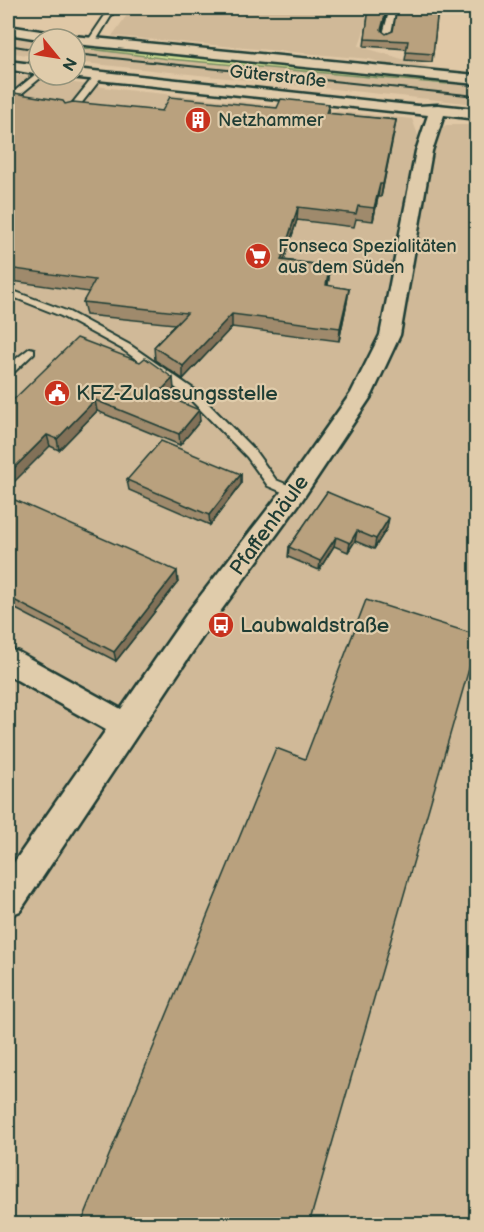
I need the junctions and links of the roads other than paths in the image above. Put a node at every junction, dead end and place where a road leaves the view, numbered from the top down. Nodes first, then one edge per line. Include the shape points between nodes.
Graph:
1 (113, 8) edge
2 (393, 8) edge
3 (8, 30) edge
4 (27, 33) edge
5 (386, 38) edge
6 (87, 42) edge
7 (91, 42) junction
8 (8, 65) edge
9 (27, 68) edge
10 (87, 76) edge
11 (98, 77) junction
12 (477, 80) edge
13 (27, 85) edge
14 (8, 92) edge
15 (438, 110) junction
16 (70, 112) edge
17 (477, 114) edge
18 (8, 292) edge
19 (30, 351) dead end
20 (8, 371) edge
21 (294, 492) junction
22 (8, 661) edge
23 (127, 727) junction
24 (8, 899) edge

1 - 7 lane
2 - 5 lane
3 - 4 street
6 - 7 street
7 - 12 street
8 - 9 street
10 - 11 street, Güterstraße
11 - 15 street, Güterstraße
11 - 16 lane
13 - 14 lane via 18,92
15 - 17 street, Güterstraße
15 - 21 street, Pfaffenhäule via 424,151 390,335 361,395
18 - 21 lane via 65,314 145,360 191,393 252,454 272,483
19 - 20 lane
21 - 23 street, Pfaffenhäule via 201,616
22 - 23 street
23 - 24 street, Pfaffenhäule

